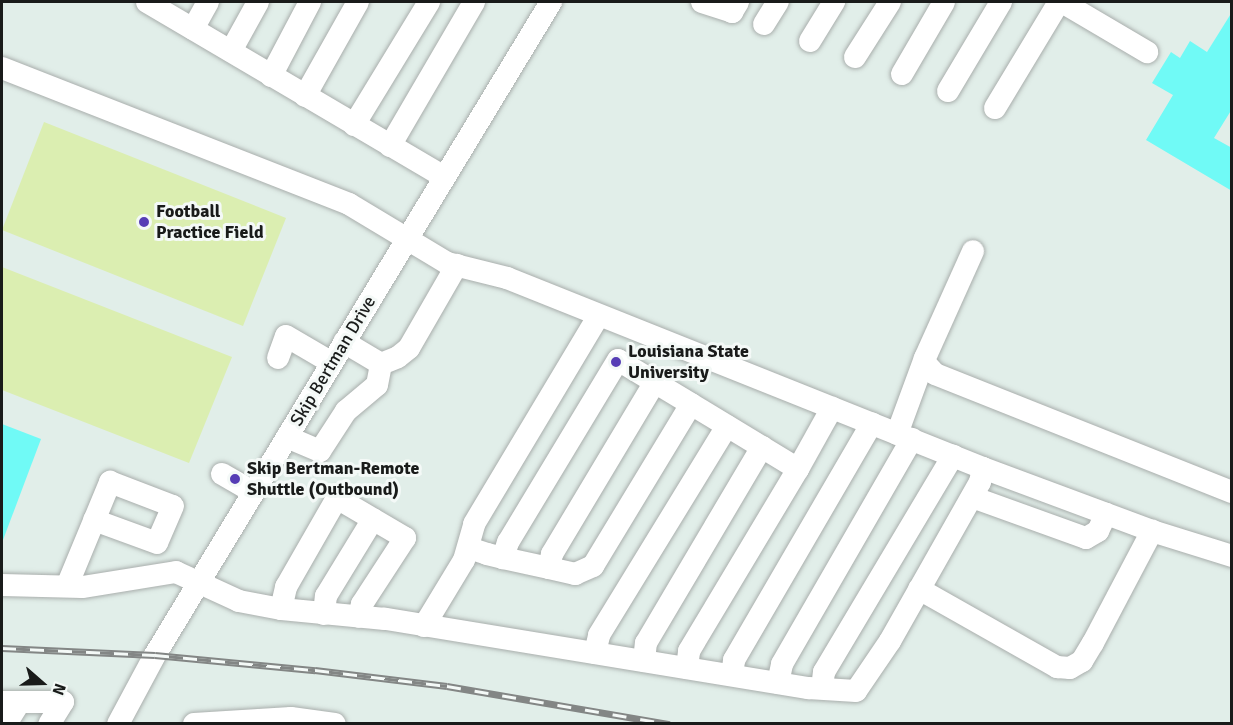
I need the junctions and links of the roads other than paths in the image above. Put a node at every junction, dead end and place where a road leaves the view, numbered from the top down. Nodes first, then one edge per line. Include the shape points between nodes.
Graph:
1 (208, 2) edge
2 (258, 2) edge
3 (310, 2) edge
4 (358, 2) edge
5 (429, 2) edge
6 (474, 2) edge
7 (551, 2) edge
8 (702, 2) edge
9 (738, 2) edge
10 (778, 2) edge
11 (834, 2) edge
12 (890, 2) edge
13 (944, 2) edge
14 (1001, 2) edge
15 (1061, 2) edge
16 (152, 3) edge
17 (764, 24) dead end
18 (193, 29) junction
19 (810, 41) dead end
20 (231, 51) junction
21 (1147, 52) dead end
22 (855, 57) dead end
23 (2, 68) edge
24 (902, 74) dead end
25 (271, 76) junction
26 (948, 91) dead end
27 (305, 96) junction
28 (995, 108) dead end
29 (354, 125) junction
30 (390, 146) junction
31 (444, 177) junction
32 (407, 238) junction
33 (973, 251) dead end
34 (457, 265) junction
35 (598, 317) junction
36 (344, 342) junction
37 (278, 358) dead end
38 (332, 363) junction
39 (381, 364) junction
40 (922, 368) junction
41 (655, 382) junction
42 (691, 404) junction
43 (832, 408) junction
44 (872, 423) junction
45 (727, 426) junction
46 (905, 429) junction
47 (287, 437) junction
48 (762, 447) junction
49 (953, 456) junction
50 (983, 468) junction
51 (798, 470) junction
52 (222, 474) dead end
53 (253, 492) junction
54 (1232, 492) edge
55 (972, 497) junction
56 (1106, 514) junction
57 (373, 519) junction
58 (94, 520) dead end
59 (1152, 531) junction
60 (469, 548) junction
61 (1232, 556) edge
62 (503, 558) junction
63 (549, 568) junction
64 (198, 584) junction
65 (2, 585) edge
66 (67, 586) junction
67 (919, 589) junction
68 (280, 609) junction
69 (324, 614) junction
70 (359, 617) junction
71 (424, 626) junction
72 (595, 653) junction
73 (644, 661) junction
74 (687, 668) junction
75 (732, 675) junction
76 (778, 683) junction
77 (822, 688) junction
78 (11, 702) edge
79 (290, 721) edge
80 (6, 723) edge
81 (49, 723) edge
82 (118, 723) edge
83 (194, 723) edge
84 (334, 723) edge

1 - 18 street
2 - 20 street
3 - 25 street
4 - 27 street
5 - 29 street
6 - 30 street
7 - 31 street, Skip Bertman Drive
8 - 9 street via 732,12
10 - 17 street
11 - 19 street
12 - 22 street
13 - 24 street
14 - 26 street
15 - 21 street
15 - 28 street
16 - 18 street
18 - 20 street
20 - 25 street
23 - 32 street via 349,204
25 - 27 street
27 - 29 street
29 - 30 street
30 - 31 street
31 - 32 street, Skip Bertman Drive
32 - 34 street
32 - 36 street, Skip Bertman Drive
33 - 40 street
34 - 35 street via 507,278
34 - 39 street via 409,348
35 - 43 street
35 - 60 street via 474,524
36 - 38 street, Skip Bertman Drive
36 - 39 street
37 - 38 street via 286,336
38 - 47 street, Skip Bertman Drive
39 - 47 street via 377,385 346,411 320,451
40 - 46 street
40 - 54 street
41 - 42 street
41 - 62 street via 618,360 508,542
41 - 63 street via 552,554
42 - 45 street
42 - 63 street via 593,566 575,574
43 - 44 street
43 - 51 street
44 - 46 street
44 - 75 street via 734,660
45 - 48 street
45 - 72 street via 599,635
46 - 49 street
46 - 76 street via 782,664
47 - 53 street, Skip Bertman Drive
48 - 51 street
48 - 73 street via 646,644
49 - 50 street
49 - 77 street via 824,672
50 - 55 street
50 - 56 street
51 - 74 street via 689,651
52 - 53 street
53 - 64 street, Skip Bertman Drive
55 - 56 street via 1086,538 1098,531
55 - 67 street
56 - 59 street
57 - 68 street via 337,498 286,587
57 - 69 street via 326,596
57 - 70 street via 405,538 362,604
58 - 66 street
59 - 61 street
59 - 67 street via 1093,643 1082,661 1070,668 1057,667
60 - 62 street
60 - 71 street
62 - 63 street
64 - 66 street via 176,572
64 - 68 street via 239,601
64 - 82 street, Skip Bertman Drive
65 - 66 street
67 - 77 street via 856,691
68 - 69 street
69 - 70 street
70 - 71 street
71 - 72 street
72 - 73 street
73 - 74 street
74 - 75 street
75 - 76 street
76 - 77 street
78 - 80 street
78 - 81 street via 63,702
79 - 83 street
79 - 84 street

